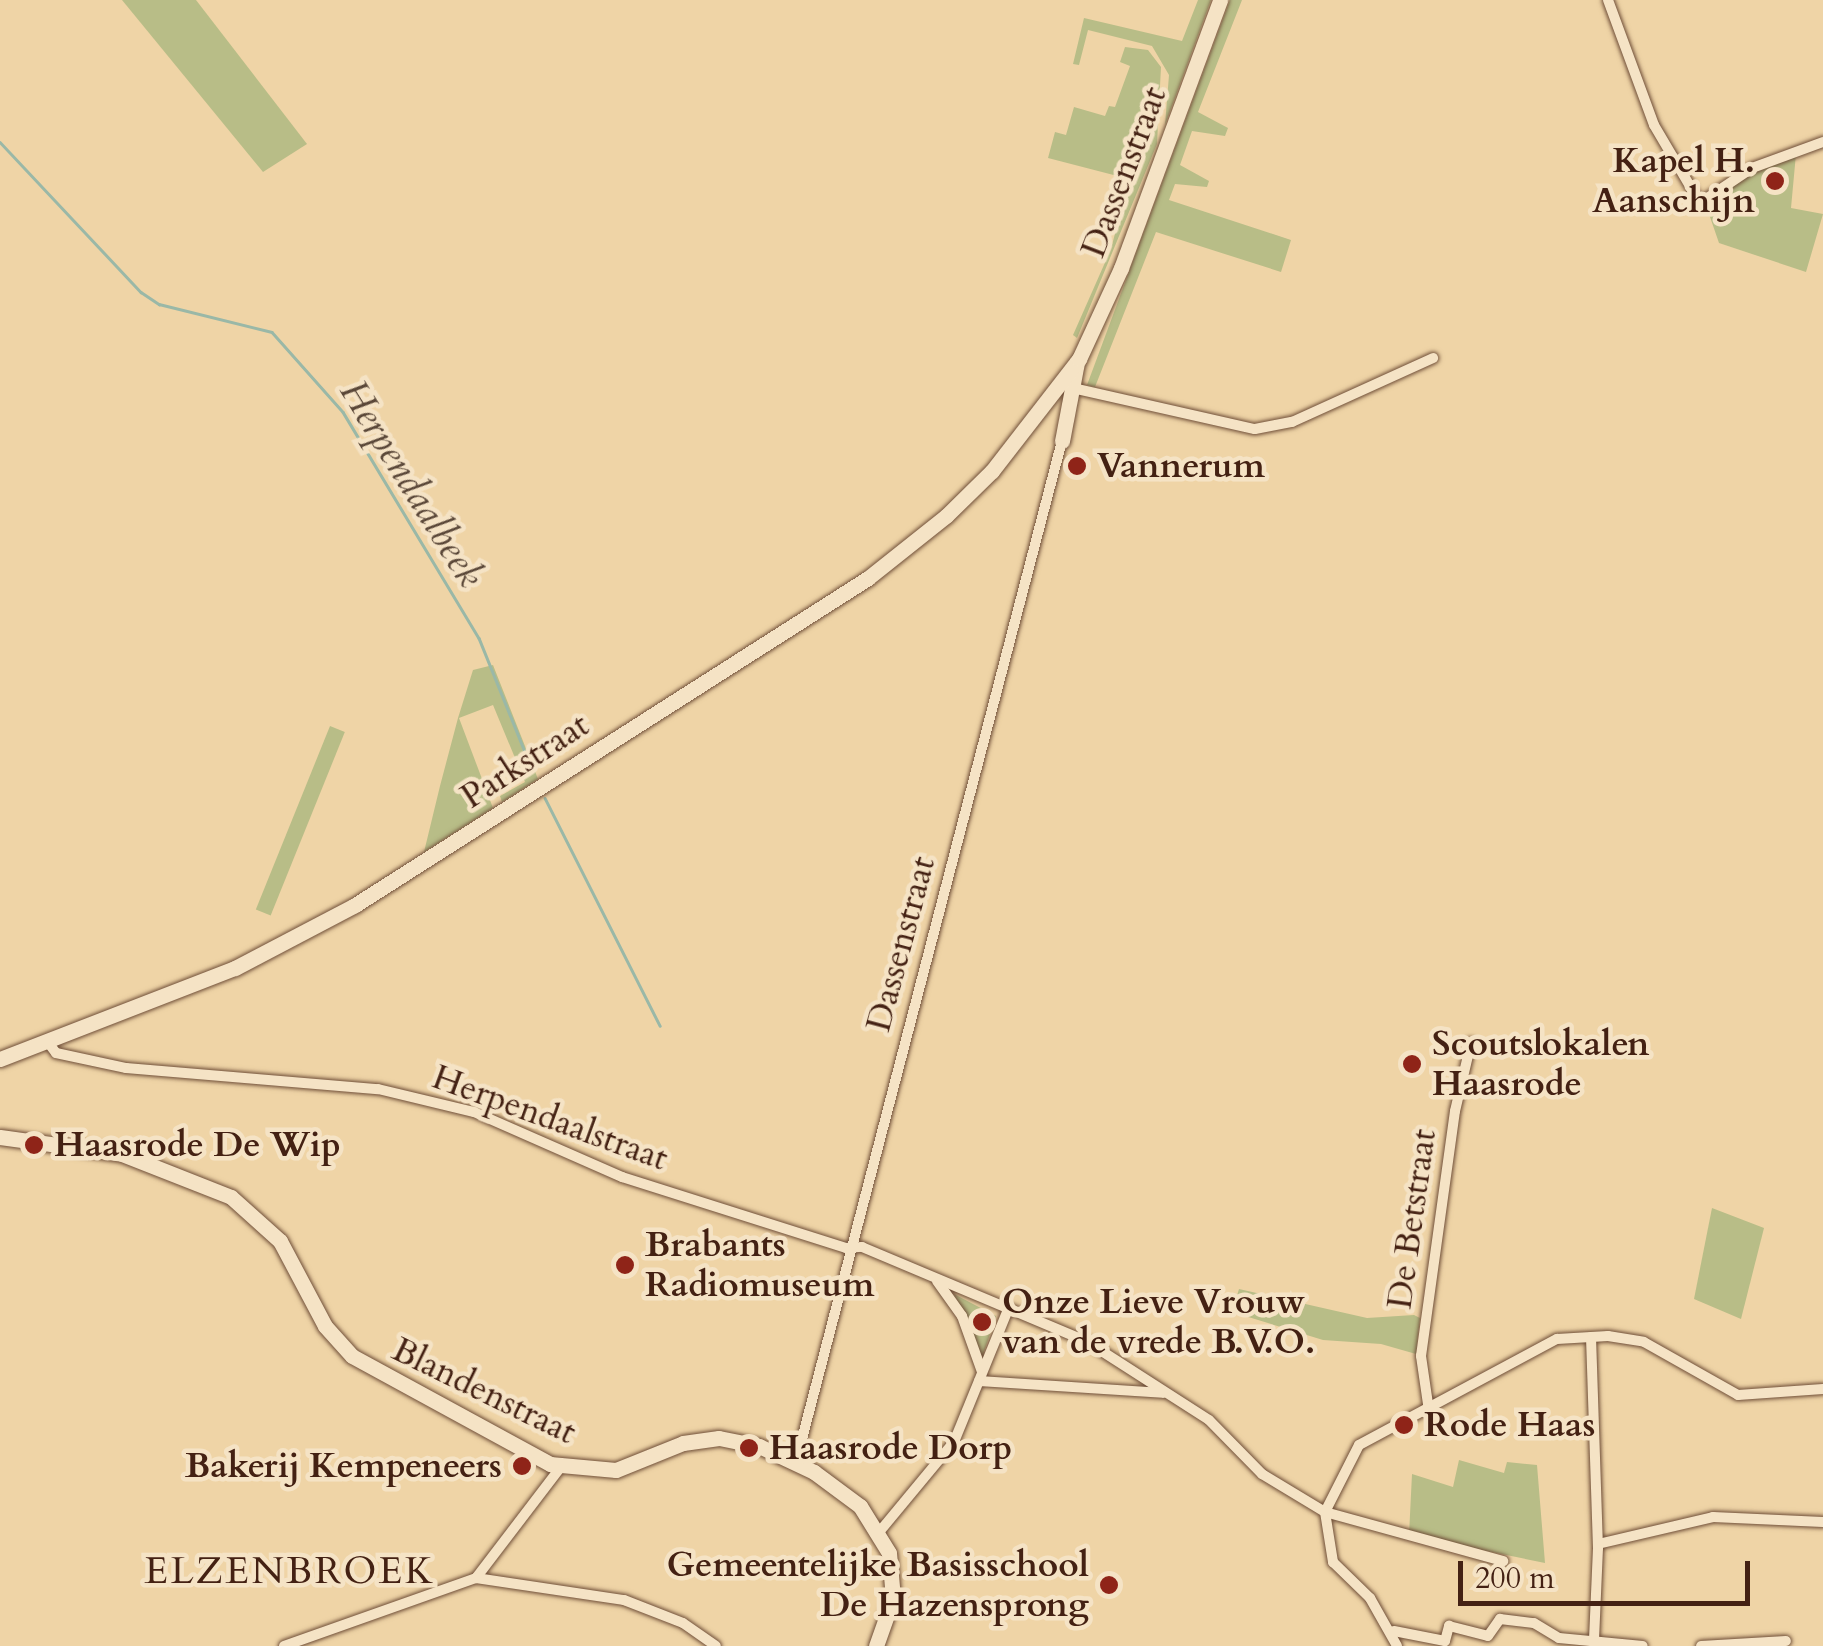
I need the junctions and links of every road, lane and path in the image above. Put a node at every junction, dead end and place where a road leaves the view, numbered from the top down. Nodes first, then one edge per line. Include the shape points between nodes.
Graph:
1 (1220, 0) edge
2 (1608, 0) edge
3 (1823, 142) edge
4 (1433, 358) dead end
5 (1072, 383) junction
6 (1052, 418) junction
7 (1062, 442) joint
8 (47, 1042) junction
9 (1471, 1043) dead end
10 (0, 1060) edge
11 (0, 1137) edge
12 (854, 1248) junction
13 (936, 1280) junction
14 (1008, 1310) junction
15 (1591, 1337) junction
16 (981, 1377) junction
17 (1823, 1388) edge
18 (1168, 1393) junction
19 (1428, 1404) junction
20 (796, 1462) junction
21 (562, 1468) junction
22 (1325, 1512) junction
23 (1823, 1522) edge
24 (880, 1531) junction
25 (1598, 1544) junction
26 (1504, 1561) dead end
27 (476, 1578) junction
28 (1394, 1630) junction
29 (1594, 1641) junction
30 (1786, 1641) dead end
31 (882, 1644) edge
32 (284, 1646) edge
33 (716, 1646) edge
34 (1397, 1646) edge
35 (1643, 1646) edge
36 (1700, 1646) edge

1 - 5 street, Dassenstraat
2 - 3 street via 1654,125 1700,203 1752,168
4 - 5 street via 1292,422 1255,429
5 - 6 street
5 - 6 street
6 - 7 street, Dassenstraat
6 - 8 street, Parkstraat via 1028,427 968,496 900,555 395,880 235,968
7 - 12 street, Dassenstraat
8 - 10 street, Parkstraat
8 - 12 street, Herpendaalstraat via 56,1053 126,1068 425,1098 520,1129 622,1177
9 - 19 street, De Betstraat via 1455,1111 1421,1356
11 - 21 street, Blandenstraat via 122,1154 231,1197 280,1242 325,1326 352,1356
12 - 13 street, Herpendaalstraat
12 - 20 street, Dassenstraat
13 - 14 street, Herpendaalstraat
13 - 16 street via 962,1316
14 - 16 street
14 - 18 street, Herpendaalstraat via 1086,1341
15 - 17 street via 1660,1349 1738,1395
15 - 19 street via 1533,1347
15 - 25 street
16 - 18 street
16 - 24 street via 938,1470
18 - 22 street, Herpendaalstraat via 1209,1420 1262,1474
19 - 22 street via 1358,1445
20 - 21 street, Blandenstraat via 719,1438 683,1443 616,1470
20 - 24 street, Blandenstraat via 848,1496
21 - 27 street
22 - 26 street, Herpendaalstraat
22 - 28 street via 1332,1562
23 - 25 street via 1713,1518
24 - 31 street, Blandenstraat via 894,1584
25 - 29 street
27 - 32 street
27 - 33 street via 624,1600 683,1623
28 - 29 street via 1446,1642 1449,1626 1488,1636 1500,1619 1534,1622 1558,1638
28 - 34 street
29 - 35 street
30 - 36 street

